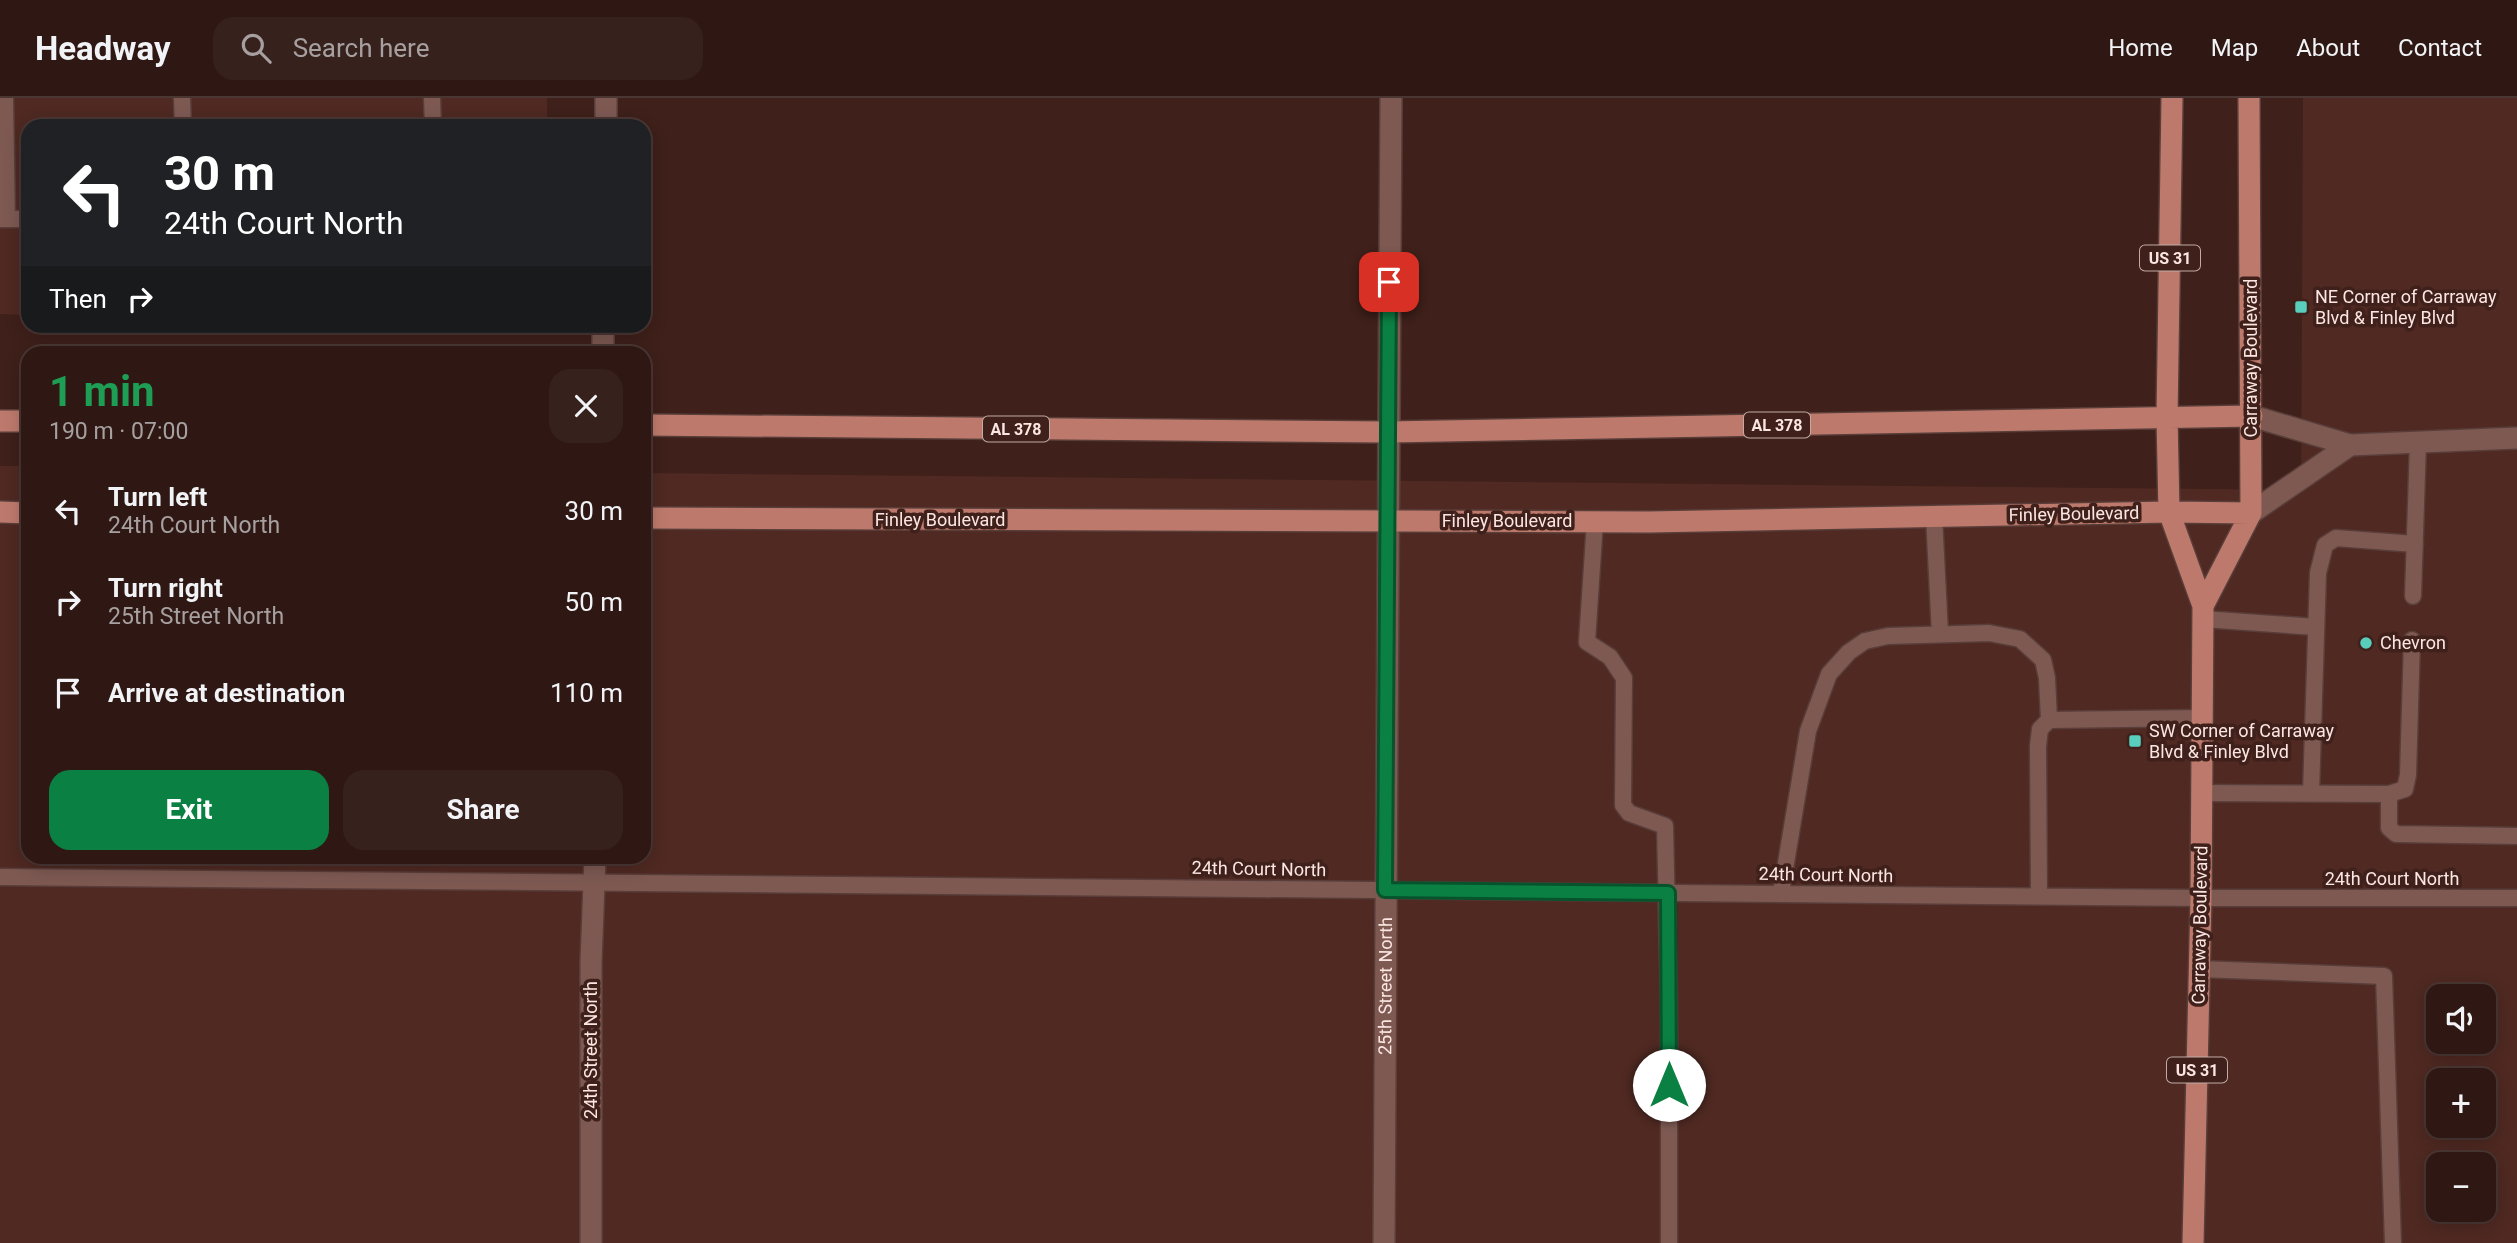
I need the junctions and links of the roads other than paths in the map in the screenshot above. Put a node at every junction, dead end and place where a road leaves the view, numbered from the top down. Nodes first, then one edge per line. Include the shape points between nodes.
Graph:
1 (5, 98) edge
2 (182, 98) edge
3 (432, 98) edge
4 (606, 98) edge
5 (1391, 98) edge
6 (2172, 98) edge
7 (2249, 98) edge
8 (183, 119) edge
9 (433, 119) edge
10 (606, 119) edge
11 (3, 219) edge
12 (21, 219) edge
13 (2252, 416) junction
14 (2167, 417) junction
15 (0, 421) edge
16 (21, 421) edge
17 (651, 425) edge
18 (1388, 432) junction
19 (2517, 438) edge
20 (2418, 442) junction
21 (2350, 445) junction
22 (0, 512) edge
23 (2169, 512) junction
24 (21, 513) edge
25 (2251, 513) junction
26 (1934, 516) junction
27 (651, 519) edge
28 (1387, 522) junction
29 (1595, 522) junction
30 (2415, 544) junction
31 (2413, 596) dead end
32 (2203, 613) junction
33 (2316, 626) junction
34 (1940, 634) junction
35 (2412, 640) dead end
36 (2202, 718) junction
37 (2049, 720) junction
38 (2202, 793) junction
39 (2311, 793) junction
40 (2389, 794) junction
41 (2517, 836) edge
42 (595, 864) edge
43 (0, 877) edge
44 (594, 883) junction
45 (1385, 890) junction
46 (1668, 893) junction
47 (1781, 894) junction
48 (2039, 896) junction
49 (2201, 898) junction
50 (2517, 898) edge
51 (2199, 969) junction
52 (591, 1243) edge
53 (1384, 1243) edge
54 (1669, 1243) edge
55 (2193, 1243) edge
56 (2393, 1243) edge

1 - 11 lane
2 - 8 lane
3 - 9 lane
4 - 10 street
5 - 18 street, 25th Street North
6 - 14 main road, Carraway Boulevard / US 31
7 - 13 main road, Carraway Boulevard / US 31
11 - 12 lane
13 - 14 main road, AL 378
13 - 21 street
13 - 25 main road, Carraway Boulevard / US 31
14 - 18 main road, AL 378
14 - 23 main road, Carraway Boulevard / US 31
15 - 16 main road
17 - 18 main road, AL 378
18 - 28 street, 25th Street North
19 - 20 street
20 - 21 street
20 - 30 lane
21 - 25 street
22 - 24 main road
23 - 25 main road, Finley Boulevard
23 - 26 main road, Finley Boulevard
23 - 32 main road, Carraway Boulevard / US 31
25 - 32 main road, Carraway Boulevard / US 31
26 - 29 main road, Finley Boulevard
26 - 34 lane
27 - 28 main road, Finley Boulevard
28 - 29 main road, Finley Boulevard
28 - 45 street, 25th Street North
29 - 46 lane via 1587,642 1610,657 1625,678 1623,804 1629,813 1665,826
30 - 31 lane
30 - 33 lane via 2336,538 2325,545 2318,573
32 - 33 lane
32 - 36 main road, Carraway Boulevard / US 31
33 - 39 lane
34 - 37 lane via 2021,639 2043,660
34 - 47 lane via 1865,641 1829,674 1808,731
35 - 40 lane via 2408,775 2405,789
36 - 37 lane
36 - 38 main road, Carraway Boulevard / US 31
37 - 48 lane via 2040,729 2038,746
38 - 39 lane
38 - 49 main road, Carraway Boulevard / US 31
39 - 40 lane
40 - 41 lane via 2389,828 2396,834
42 - 44 street, 24th Street North
43 - 44 lane, 24th Court North
44 - 45 lane, 24th Court North
44 - 52 street, 24th Street North
45 - 46 lane, 24th Court North
45 - 53 street, 25th Street North
46 - 47 lane, 24th Court North
46 - 54 lane
47 - 48 lane, 24th Court North
48 - 49 lane, 24th Court North
49 - 50 lane, 24th Court North
49 - 51 main road, Carraway Boulevard / US 31
51 - 55 main road, Carraway Boulevard / US 31
51 - 56 lane via 2384,976

